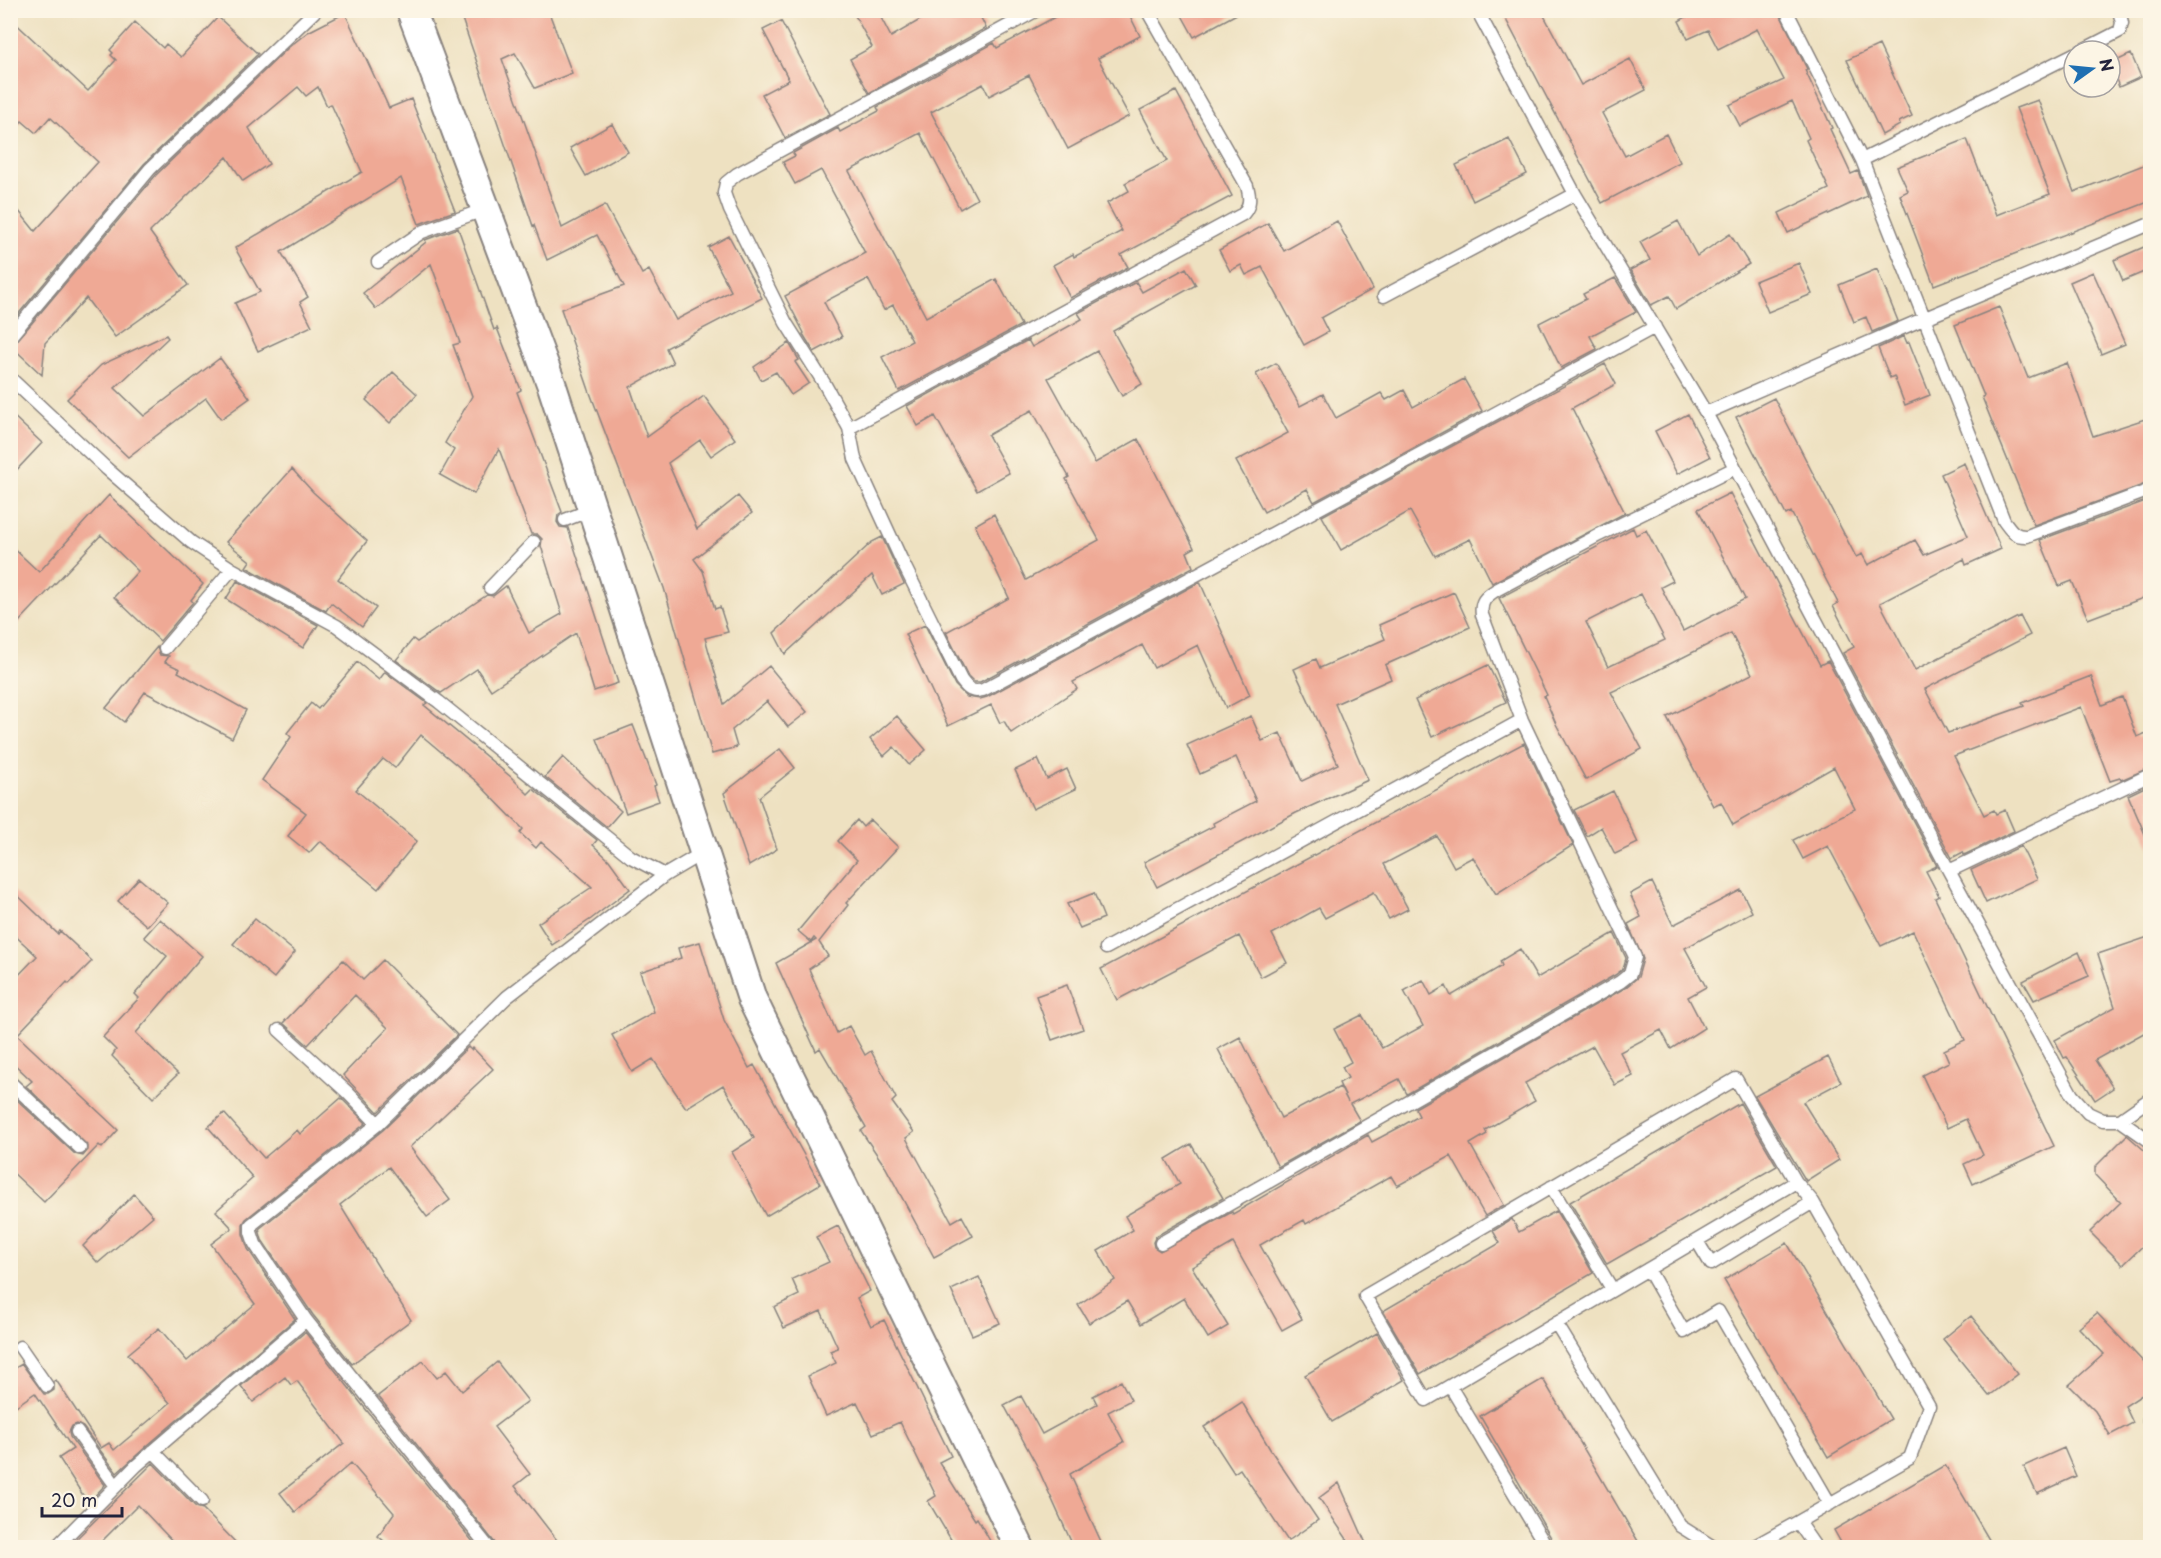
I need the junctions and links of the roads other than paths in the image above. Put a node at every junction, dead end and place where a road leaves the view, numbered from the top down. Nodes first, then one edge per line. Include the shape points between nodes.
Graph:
1 (316, 10) edge
2 (411, 10) edge
3 (1037, 10) edge
4 (1147, 10) edge
5 (1477, 10) edge
6 (1785, 10) edge
7 (2119, 10) edge
8 (2104, 39) edge
9 (2062, 60) edge
10 (1862, 160) junction
11 (1575, 194) junction
12 (486, 209) junction
13 (2151, 224) edge
14 (378, 262) dead end
15 (1384, 296) dead end
16 (1923, 319) junction
17 (1655, 327) junction
18 (10, 337) edge
19 (10, 378) edge
20 (1706, 413) junction
21 (849, 428) junction
22 (1735, 468) junction
23 (2151, 490) edge
24 (592, 509) junction
25 (565, 520) dead end
26 (534, 542) dead end
27 (232, 569) junction
28 (490, 588) dead end
29 (165, 648) dead end
30 (1522, 720) junction
31 (2151, 775) edge
32 (704, 852) junction
33 (1949, 871) junction
34 (665, 875) junction
35 (1106, 948) dead end
36 (279, 1030) dead end
37 (10, 1082) edge
38 (2151, 1099) edge
39 (2120, 1120) junction
40 (378, 1124) junction
41 (2151, 1141) edge
42 (80, 1148) dead end
43 (1796, 1182) junction
44 (1551, 1187) junction
45 (1813, 1202) junction
46 (1697, 1240) junction
47 (1161, 1243) dead end
48 (1648, 1269) junction
49 (1612, 1289) junction
50 (306, 1320) junction
51 (1556, 1323) junction
52 (21, 1347) dead end
53 (47, 1386) dead end
54 (1450, 1386) junction
55 (2151, 1414) edge
56 (2151, 1427) edge
57 (77, 1432) dead end
58 (153, 1451) junction
59 (116, 1486) junction
60 (202, 1501) dead end
61 (1830, 1503) junction
62 (1798, 1522) junction
63 (55, 1548) edge
64 (489, 1548) edge
65 (1020, 1548) edge
66 (1547, 1548) edge
67 (1715, 1548) edge
68 (1751, 1548) edge
69 (1816, 1548) edge

1 - 18 lane via 150,169
2 - 12 street
3 - 21 lane via 726,183 724,193 730,210 786,323
4 - 21 lane via 1247,186 1249,207 1243,214
5 - 11 lane
6 - 10 lane
7 - 8 lane via 2120,31
9 - 10 lane
10 - 16 lane
11 - 15 lane
11 - 17 lane
12 - 14 lane via 422,232
12 - 24 street via 552,386
13 - 16 lane
16 - 20 lane
16 - 23 lane via 2011,532 2027,536
17 - 20 lane
17 - 21 lane via 974,692 961,680 901,559 855,459
19 - 27 lane via 182,535
20 - 22 lane
22 - 30 lane via 1485,597 1480,605 1482,615
22 - 33 lane
24 - 25 lane
24 - 32 street
26 - 28 lane
27 - 29 lane
27 - 34 lane via 337,626 439,702 631,857
30 - 35 lane
30 - 47 lane via 1630,945 1635,957 1630,974
31 - 33 lane
32 - 34 lane
32 - 65 street via 752,999
33 - 39 lane via 2072,1095 2088,1113 2103,1120
34 - 40 lane via 507,997
36 - 40 lane
37 - 42 lane
38 - 39 lane
39 - 41 lane
40 - 50 lane via 251,1225 255,1244
43 - 44 lane via 1736,1079
43 - 45 lane
43 - 46 lane
44 - 49 lane
44 - 54 lane via 1365,1296 1426,1400
45 - 46 lane via 1711,1264
45 - 61 lane via 1929,1406 1910,1458
46 - 48 lane
48 - 49 lane
48 - 61 lane via 1684,1332 1718,1311
49 - 51 lane
50 - 58 lane
50 - 64 lane
51 - 54 lane
51 - 67 lane via 1680,1526
52 - 53 lane
54 - 66 lane
55 - 56 lane
57 - 59 lane
58 - 59 lane
58 - 60 lane
59 - 63 lane
61 - 62 lane
62 - 68 lane
62 - 69 lane

